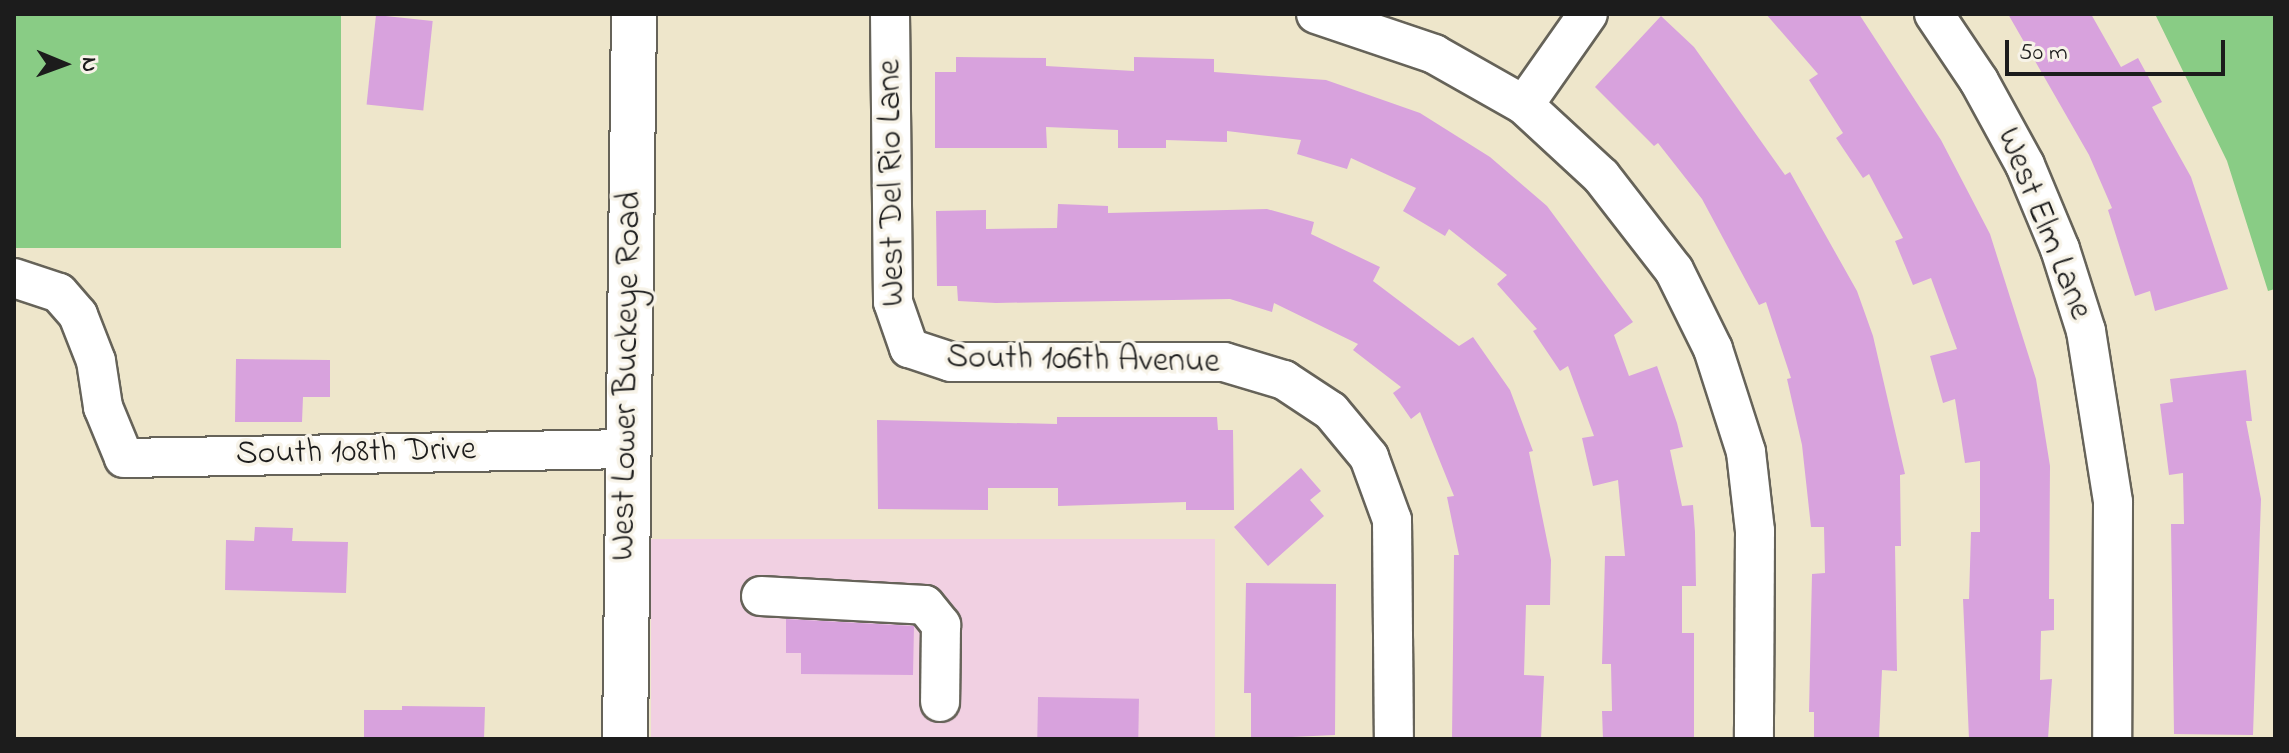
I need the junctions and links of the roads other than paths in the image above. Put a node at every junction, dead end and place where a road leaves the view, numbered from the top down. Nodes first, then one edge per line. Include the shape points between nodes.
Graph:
1 (634, 14) edge
2 (890, 14) edge
3 (1316, 14) edge
4 (1588, 14) edge
5 (1934, 14) edge
6 (1524, 105) junction
7 (14, 278) edge
8 (909, 348) joint
9 (608, 450) junction
10 (761, 596) dead end
11 (940, 702) dead end
12 (625, 739) edge
13 (1394, 739) edge
14 (1754, 739) edge
15 (2112, 739) edge

1 - 9 main road, West Lower Buckeye Road
2 - 8 street, West Del Rio Lane via 893,302 900,335
3 - 6 street via 1434,54
4 - 6 street
5 - 15 street, West Elm Lane via 2025,165 2086,331 2113,502
6 - 14 street via 1601,176 1651,236 1696,308 1726,382 1746,452 1753,504
7 - 9 street, South 108th Drive via 59,293 78,315 96,361 103,407 124,458
8 - 13 street, South 106th Avenue via 951,362 1194,360 1255,368 1309,394 1352,432 1369,457 1392,520
9 - 12 main road, West Lower Buckeye Road
10 - 11 street via 925,605 941,625

